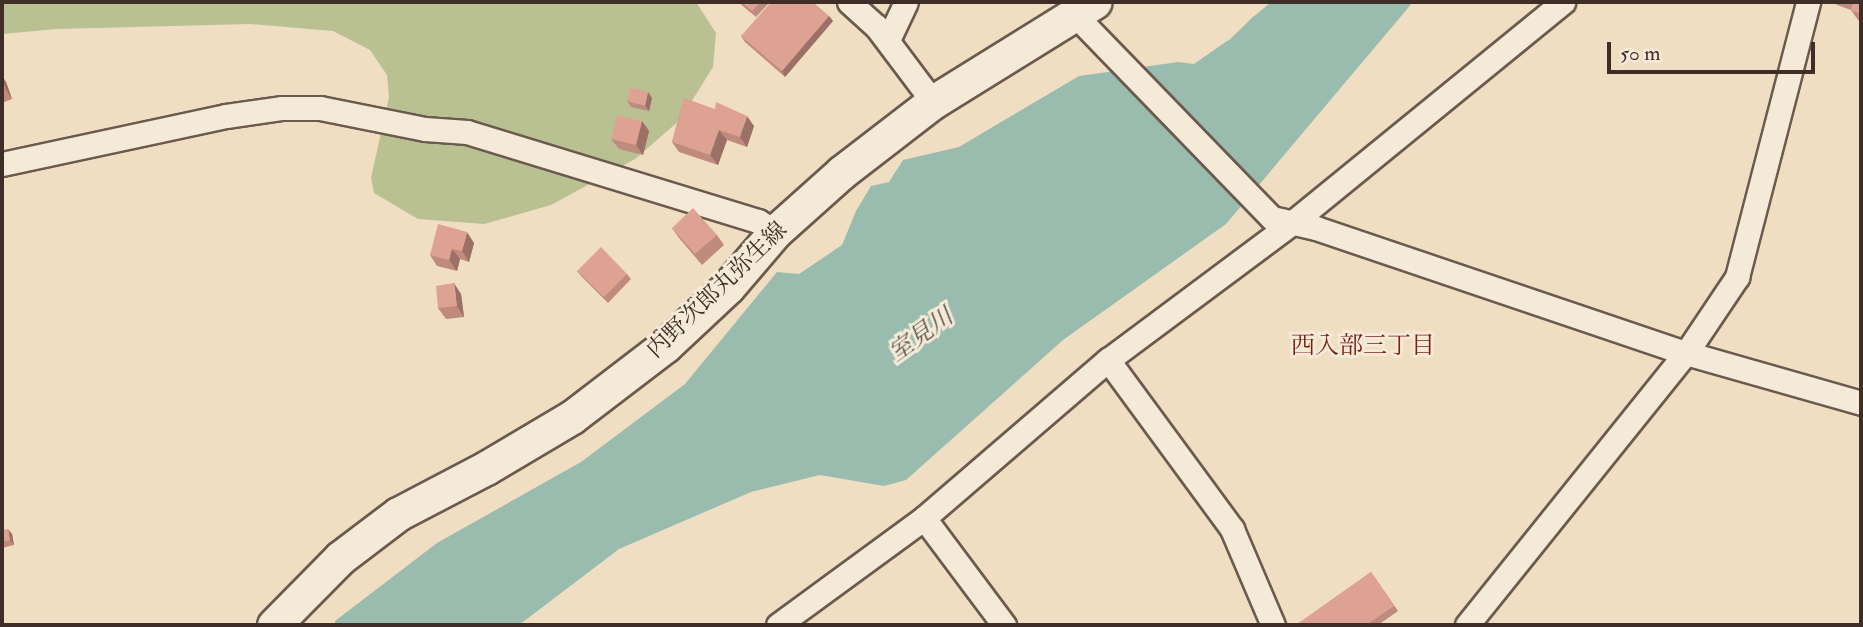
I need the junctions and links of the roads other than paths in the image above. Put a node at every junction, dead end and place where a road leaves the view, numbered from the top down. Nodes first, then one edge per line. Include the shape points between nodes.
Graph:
1 (849, 2) edge
2 (906, 2) edge
3 (1563, 2) edge
4 (1808, 2) edge
5 (1086, 15) edge
6 (888, 40) junction
7 (933, 102) junction
8 (2, 164) edge
9 (1282, 221) junction
10 (775, 232) junction
11 (1686, 354) junction
12 (1108, 360) junction
13 (1861, 403) edge
14 (924, 518) junction
15 (274, 625) edge
16 (779, 625) edge
17 (1004, 625) edge
18 (1273, 625) edge
19 (1468, 625) edge

1 - 6 street
2 - 6 street
3 - 9 street
4 - 11 street via 1737,277
5 - 7 main road, 内野次郎丸弥生線
5 - 9 street
6 - 7 street
7 - 10 main road, 内野次郎丸弥生線 via 842,172
8 - 10 street via 226,117 282,108 320,108 425,129 467,132 758,221
9 - 11 street via 1317,228
9 - 12 street
10 - 15 main road, 内野次郎丸弥生線 via 728,287 665,346 572,417 398,514 340,558
11 - 13 street
11 - 19 street
12 - 14 street
12 - 18 street via 1232,529
14 - 16 street
14 - 17 street

